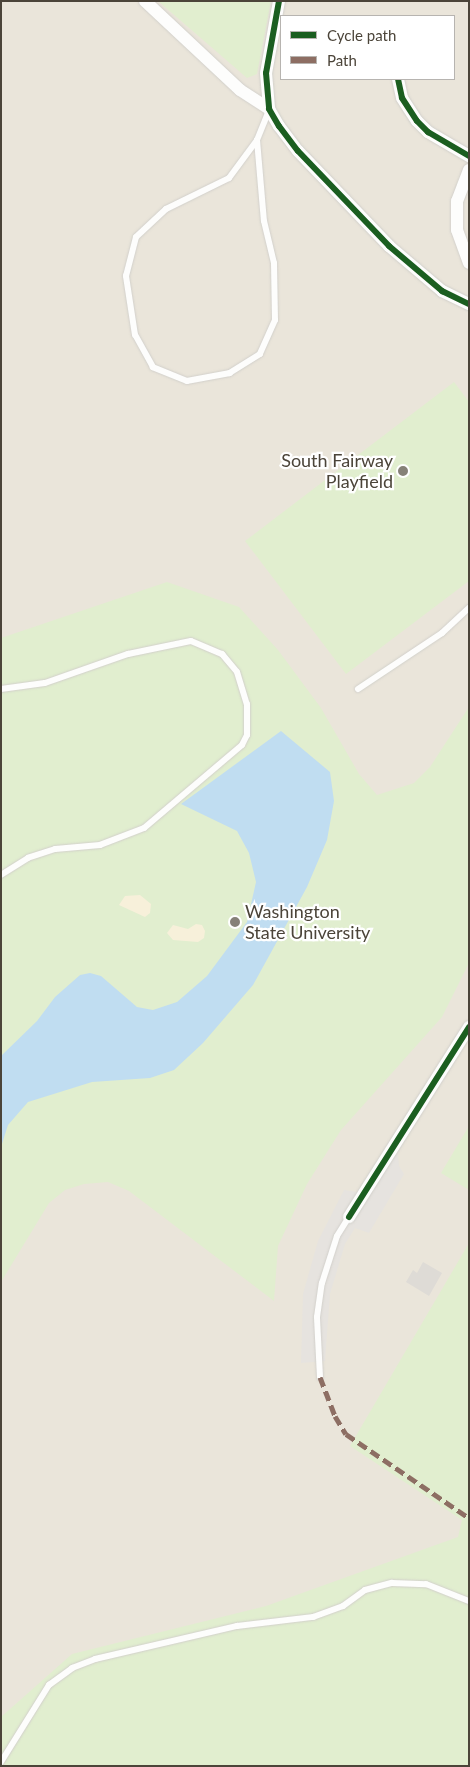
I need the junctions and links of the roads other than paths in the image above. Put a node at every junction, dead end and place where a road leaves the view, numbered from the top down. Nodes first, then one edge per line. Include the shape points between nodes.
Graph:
1 (145, 1) edge
2 (279, 1) edge
3 (398, 80) edge
4 (269, 109) junction
5 (257, 140) junction
6 (469, 156) edge
7 (469, 170) edge
8 (469, 263) edge
9 (469, 304) edge
10 (469, 608) edge
11 (1, 689) edge
12 (358, 689) dead end
13 (1, 875) edge
14 (469, 1027) edge
15 (349, 1217) joint
16 (320, 1377) dead end
17 (469, 1601) edge
18 (1, 1762) edge

1 - 4 street via 240,90
2 - 4 street via 266,72
3 - 6 street via 402,98 417,121 428,132
4 - 5 lane
4 - 9 street via 298,151 390,246 442,291
5 - 5 lane via 229,178 166,209 136,237 126,276 135,335 154,367 187,380 230,373 260,354 275,320 274,263 264,221
7 - 8 street via 457,201 457,230
10 - 12 lane via 442,633
11 - 13 lane via 45,683 128,654 191,641 222,654 236,672 247,704 247,736 242,745 144,828 100,845 55,849 28,858
14 - 15 street
15 - 16 lane via 337,1236 322,1283 317,1317
17 - 18 lane via 426,1584 392,1583 365,1590 342,1606 313,1618 237,1626 95,1659 72,1668 49,1685

